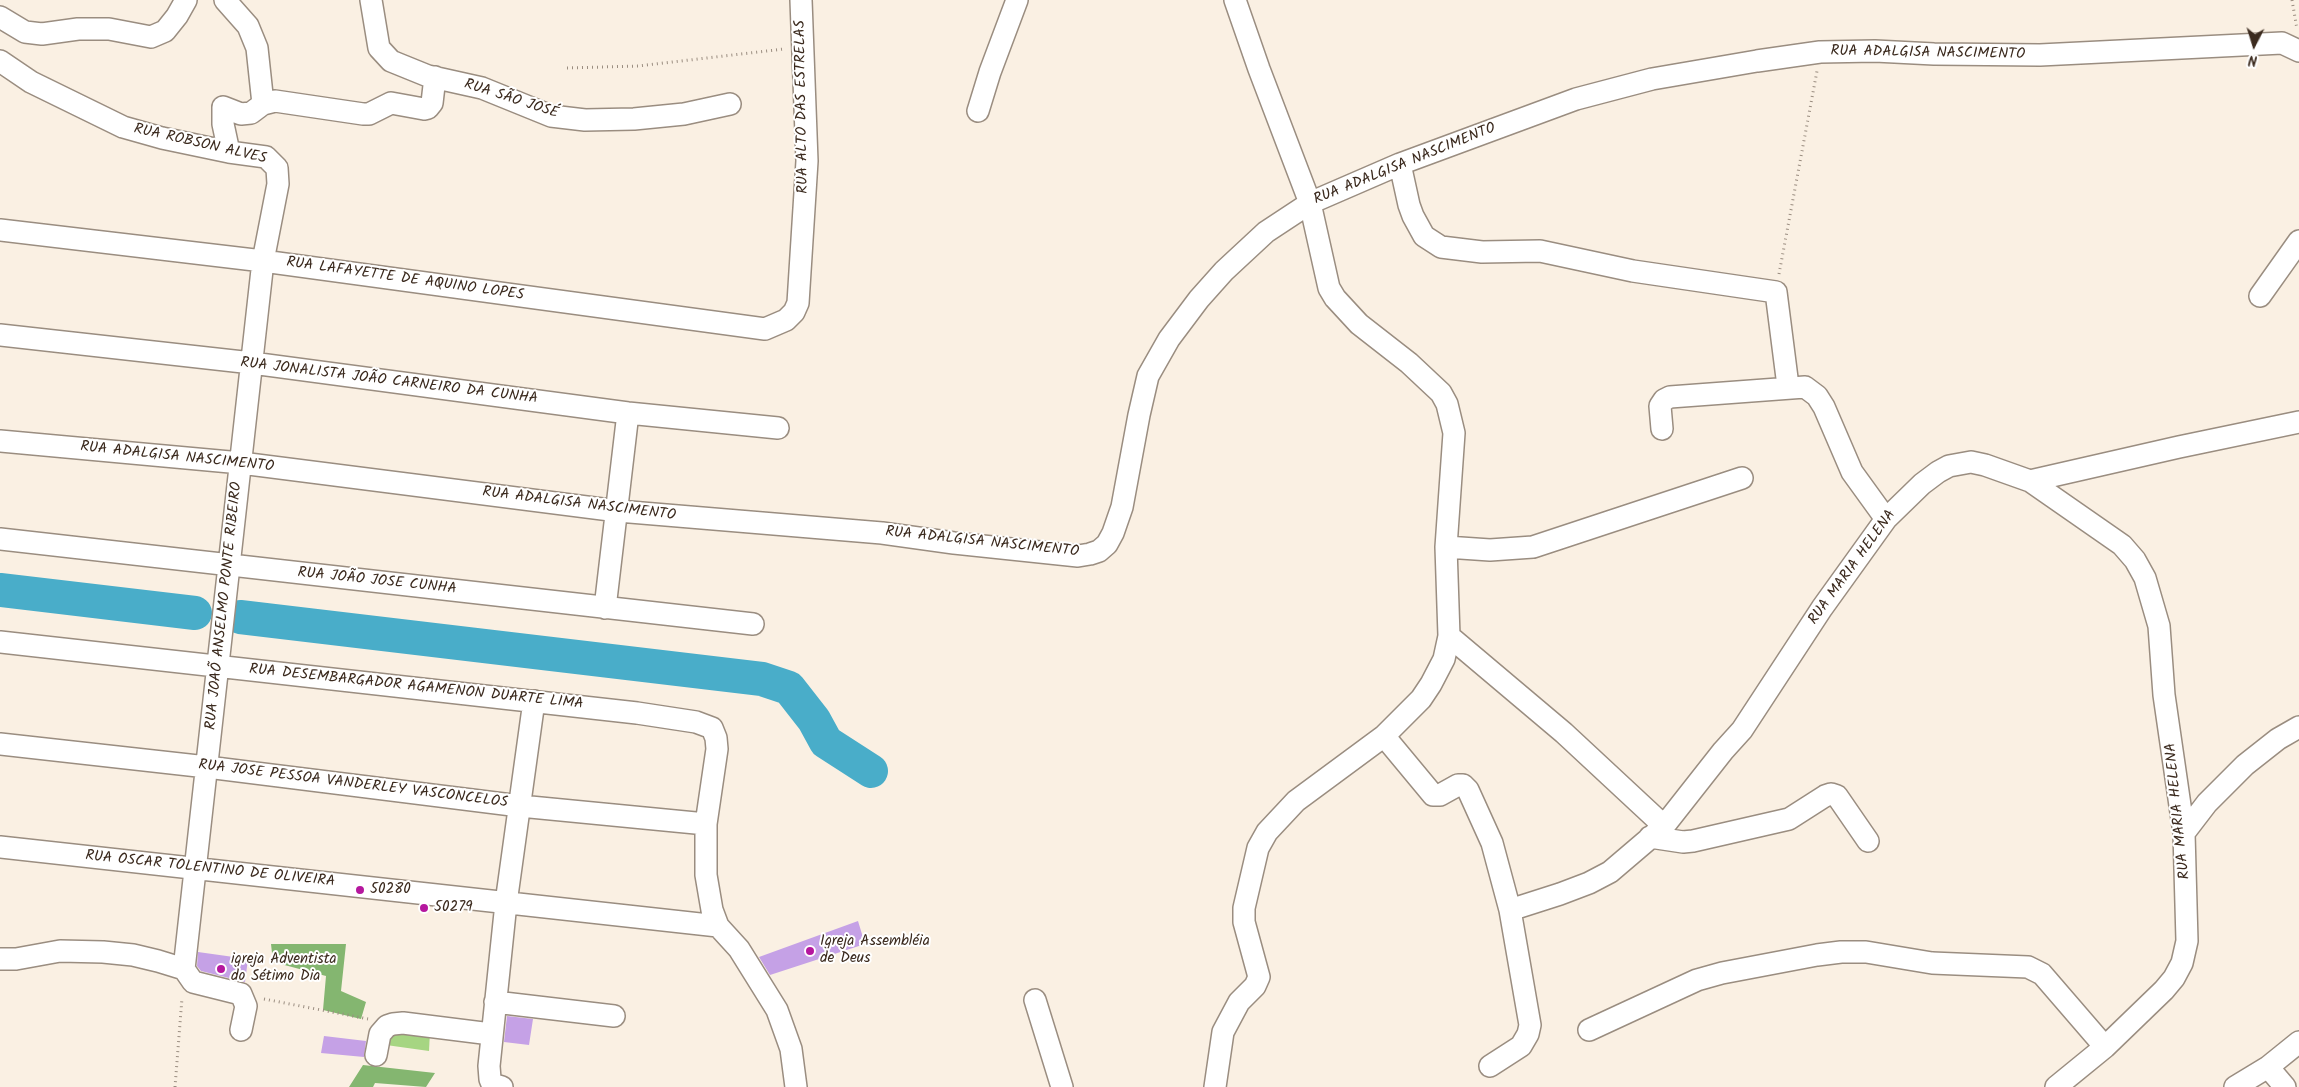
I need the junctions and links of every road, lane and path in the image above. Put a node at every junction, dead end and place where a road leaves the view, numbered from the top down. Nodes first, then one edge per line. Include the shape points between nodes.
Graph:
1 (186, 0) edge
2 (225, 0) edge
3 (372, 0) edge
4 (801, 0) edge
5 (1017, 0) edge
6 (1235, 0) edge
7 (2292, 0) edge
8 (0, 17) edge
9 (2298, 40) edge
10 (802, 46) junction
11 (1820, 52) junction
12 (0, 60) edge
13 (567, 68) dead end
14 (435, 77) junction
15 (264, 104) junction
16 (730, 104) dead end
17 (978, 111) dead end
18 (229, 152) junction
19 (1400, 164) junction
20 (278, 184) joint
21 (1310, 203) junction
22 (0, 230) edge
23 (2299, 241) edge
24 (263, 261) junction
25 (1776, 292) junction
26 (2260, 296) dead end
27 (798, 303) joint
28 (0, 335) edge
29 (252, 363) junction
30 (1788, 386) junction
31 (628, 413) junction
32 (2299, 422) edge
33 (778, 428) dead end
34 (1662, 429) dead end
35 (0, 440) edge
36 (241, 463) junction
37 (1742, 478) dead end
38 (2030, 482) junction
39 (618, 511) junction
40 (1886, 519) junction
41 (0, 539) edge
42 (1446, 547) junction
43 (230, 565) junction
44 (605, 608) junction
45 (754, 624) dead end
46 (1449, 636) junction
47 (0, 642) edge
48 (219, 666) junction
49 (534, 701) junction
50 (2299, 727) edge
51 (1384, 736) junction
52 (0, 744) edge
53 (207, 767) junction
54 (520, 806) junction
55 (706, 824) junction
56 (1657, 831) junction
57 (2184, 832) junction
58 (1868, 841) dead end
59 (0, 847) edge
60 (195, 868) junction
61 (506, 903) junction
62 (1510, 910) junction
63 (718, 926) junction
64 (0, 959) edge
65 (184, 970) junction
66 (241, 994) junction
67 (1036, 1000) dead end
68 (495, 1002) junction
69 (614, 1016) dead end
70 (393, 1024) junction
71 (241, 1030) dead end
72 (1589, 1030) dead end
73 (491, 1034) junction
74 (2299, 1042) edge
75 (2105, 1047) junction
76 (376, 1055) dead end
77 (1490, 1066) dead end
78 (2268, 1067) junction
79 (176, 1087) edge
80 (502, 1087) edge
81 (796, 1087) edge
82 (1062, 1087) edge
83 (1215, 1087) edge
84 (2056, 1087) edge
85 (2235, 1087) edge
86 (2284, 1087) edge

1 - 8 street via 165,31 151,37 109,29 42,34 25,32
2 - 15 street via 248,26 257,48
3 - 14 street, RUA SÃO JOSÉ via 378,48 391,61
4 - 10 street, RUA ALTO DAS ESTRELAS
5 - 17 street
6 - 21 street
7 - 9 path
9 - 11 street, RUA ADALGISA NASCIMENTO via 2040,55
10 - 13 path via 638,66
10 - 27 street, RUA ALTO DAS ESTRELAS via 807,161
11 - 19 street, RUA ADALGISA NASCIMENTO via 1757,60 1576,98
11 - 25 path
12 - 18 street, RUA ROBSON ALVES via 31,82 123,127
14 - 15 street via 432,103 424,109 391,102 363,114 275,100
14 - 16 street, RUA SÃO JOSÉ via 482,88 551,116 585,120 684,114
15 - 18 street via 251,113 241,114 223,107
18 - 20 street, RUA ROBSON ALVES via 270,159 277,168
19 - 21 street, RUA ADALGISA NASCIMENTO
19 - 25 street via 1413,216 1424,236 1441,247 1482,252 1540,251 1633,271
20 - 24 street, RUA JOAÕ ANSELMO PONTE RIBEIRO
21 - 39 street, RUA ADALGISA NASCIMENTO via 1266,232 1236,258 1199,299 1158,358 1148,376 1122,507 1113,533 1099,551 1078,556 882,533
21 - 42 street via 1326,278 1335,298 1359,324 1434,384 1447,404 1454,433
22 - 24 street, RUA LAFAYETTE DE AQUINO LOPES
23 - 26 street
24 - 27 street, RUA LAFAYETTE DE AQUINO LOPES via 748,328 765,329 776,325 794,312
24 - 29 street, RUA JOAÕ ANSELMO PONTE RIBEIRO
25 - 30 street
28 - 29 street, RUA JONALISTA JOÃO CARNEIRO DA CUNHA
29 - 31 street, RUA JONALISTA JOÃO CARNEIRO DA CUNHA
29 - 36 street, RUA JOAÕ ANSELMO PONTE RIBEIRO
30 - 34 street via 1752,392 1670,397 1660,406
30 - 40 street via 1805,387 1817,396 1852,472
31 - 33 street, RUA JONALISTA JOÃO CARNEIRO DA CUNHA
31 - 39 street
32 - 38 street
35 - 36 street, RUA ADALGISA NASCIMENTO
36 - 39 street, RUA ADALGISA NASCIMENTO
36 - 43 street, RUA JOAÕ ANSELMO PONTE RIBEIRO
37 - 42 street via 1533,547 1490,550
38 - 40 street, RUA MARIA HELENA via 1971,462 1949,466 1922,484
38 - 57 street, RUA MARIA HELENA via 2122,545 2145,578 2158,626 2164,695
39 - 44 street
40 - 56 street, RUA MARIA HELENA via 1822,608 1742,730
41 - 43 street, RUA JOÃO JOSE CUNHA
42 - 46 street
43 - 44 street, RUA JOÃO JOSE CUNHA
43 - 48 street, RUA JOAÕ ANSELMO PONTE RIBEIRO
44 - 45 street, RUA JOÃO JOSE CUNHA
46 - 51 street via 1444,659 1431,684 1421,699
46 - 56 street via 1564,733
47 - 48 street, RUA DESEMBARGADOR AGAMENON DUARTE LIMA
48 - 49 street, RUA DESEMBARGADOR AGAMENON DUARTE LIMA
48 - 53 street, RUA JOAÕ ANSELMO PONTE RIBEIRO
49 - 54 street
49 - 55 street, RUA DESEMBARGADOR AGAMENON DUARTE LIMA via 637,713 696,722 712,728 717,749
50 - 57 street via 2245,765 2207,803
51 - 62 street via 1434,795 1458,785 1468,790 1492,843
51 - 83 street via 1296,802 1272,826 1258,848 1244,908 1244,922 1259,977 1239,1002 1223,1032
52 - 53 street, RUA JOSE PESSOA VANDERLEY VASCONCELOS
53 - 54 street, RUA JOSE PESSOA VANDERLEY VASCONCELOS
53 - 60 street, RUA JOAÕ ANSELMO PONTE RIBEIRO
54 - 55 street, RUA JOSE PESSOA VANDERLEY VASCONCELOS
54 - 61 street
55 - 63 street via 706,874
56 - 58 street via 1683,842 1693,841 1779,821 1832,794 1837,796
56 - 62 street, RUA MARIA HELENA via 1610,872 1589,883
57 - 75 street, RUA MARIA HELENA via 2187,941 2182,963 2164,990
59 - 60 street, RUA OSCAR TOLENTINO DE OLIVEIRA
60 - 61 street, RUA OSCAR TOLENTINO DE OLIVEIRA
60 - 65 street, RUA JOAÕ ANSELMO PONTE RIBEIRO
61 - 63 street, RUA OSCAR TOLENTINO DE OLIVEIRA
61 - 68 street
62 - 77 street via 1530,1025 1521,1046
63 - 81 street via 739,949 777,1010 791,1049
64 - 65 street via 60,950 104,952 132,955
65 - 66 street via 193,982
65 - 79 path
66 - 70 path
66 - 71 street via 246,1006
67 - 82 street
68 - 69 street
68 - 73 street
70 - 73 street
70 - 76 street via 380,1034
72 - 75 street via 1705,977 1817,955 1866,952 1932,963 2028,967 2042,974
73 - 80 street via 489,1076 492,1084
74 - 78 street
75 - 84 street, RUA MARIA HELENA
78 - 85 street
78 - 86 street

